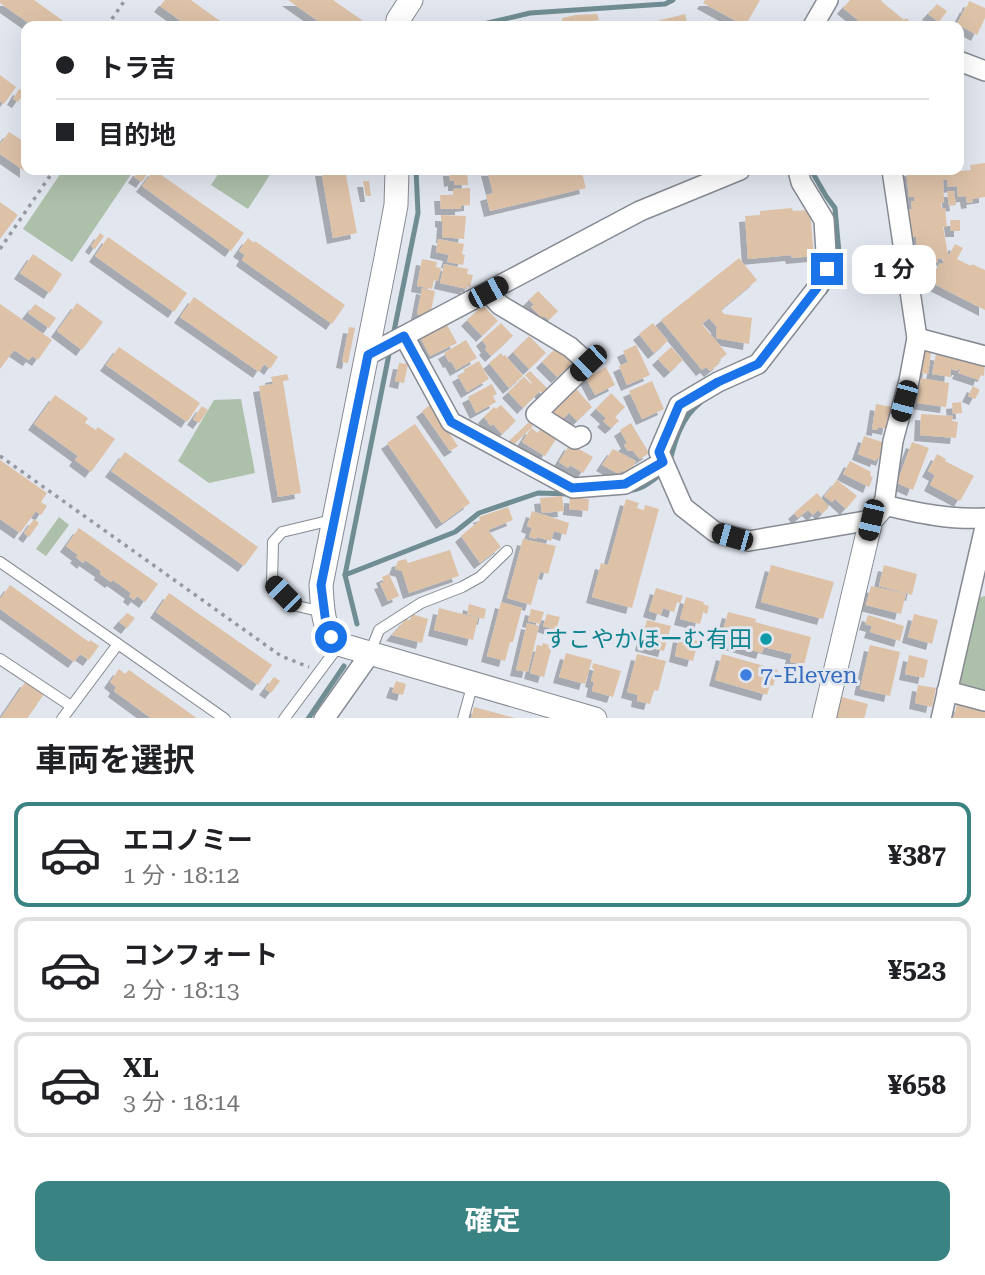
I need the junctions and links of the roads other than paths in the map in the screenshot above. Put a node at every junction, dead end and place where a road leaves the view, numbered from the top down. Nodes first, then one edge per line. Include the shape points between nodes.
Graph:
1 (411, 0) edge
2 (826, 1) edge
3 (398, 21) edge
4 (816, 21) edge
5 (964, 63) edge
6 (985, 71) edge
7 (397, 175) edge
8 (728, 175) edge
9 (799, 175) edge
10 (893, 175) edge
11 (488, 292) junction
12 (403, 337) junction
13 (917, 338) junction
14 (376, 351) junction
15 (985, 356) edge
16 (581, 436) dead end
17 (665, 467) junction
18 (877, 513) junction
19 (985, 518) edge
20 (334, 520) junction
21 (985, 527) edge
22 (507, 551) dead end
23 (0, 562) edge
24 (978, 586) edge
25 (324, 612) junction
26 (118, 644) junction
27 (341, 644) junction
28 (370, 653) junction
29 (0, 659) edge
30 (472, 683) junction
31 (947, 691) junction
32 (985, 701) edge
33 (71, 706) junction
34 (63, 718) edge
35 (224, 718) edge
36 (285, 718) edge
37 (325, 718) edge
38 (463, 718) edge
39 (591, 718) edge
40 (824, 718) edge
41 (941, 718) edge

1 - 3 street
2 - 4 street
5 - 6 street
7 - 14 street
8 - 11 street via 640,211
9 - 17 street via 824,220 827,269 758,364 679,405 659,452
10 - 13 street
11 - 12 street
11 - 16 street via 500,305 588,363 536,414 575,439
12 - 14 street
12 - 17 street via 451,422 572,488 625,484
13 - 15 street
13 - 18 street
14 - 20 street
17 - 18 street via 683,507 715,532 749,541
18 - 19 street
18 - 40 street
20 - 25 street via 321,585
20 - 25 lane via 282,532 273,542 272,583 293,605
21 - 24 street
22 - 28 lane via 480,577 421,603 379,630
23 - 26 lane
24 - 31 street
25 - 27 street via 331,637
26 - 33 lane
26 - 35 lane
27 - 28 street
27 - 36 lane
28 - 30 street
28 - 37 street
29 - 33 lane
30 - 38 lane
30 - 39 street
31 - 32 street
31 - 41 street
33 - 34 lane

